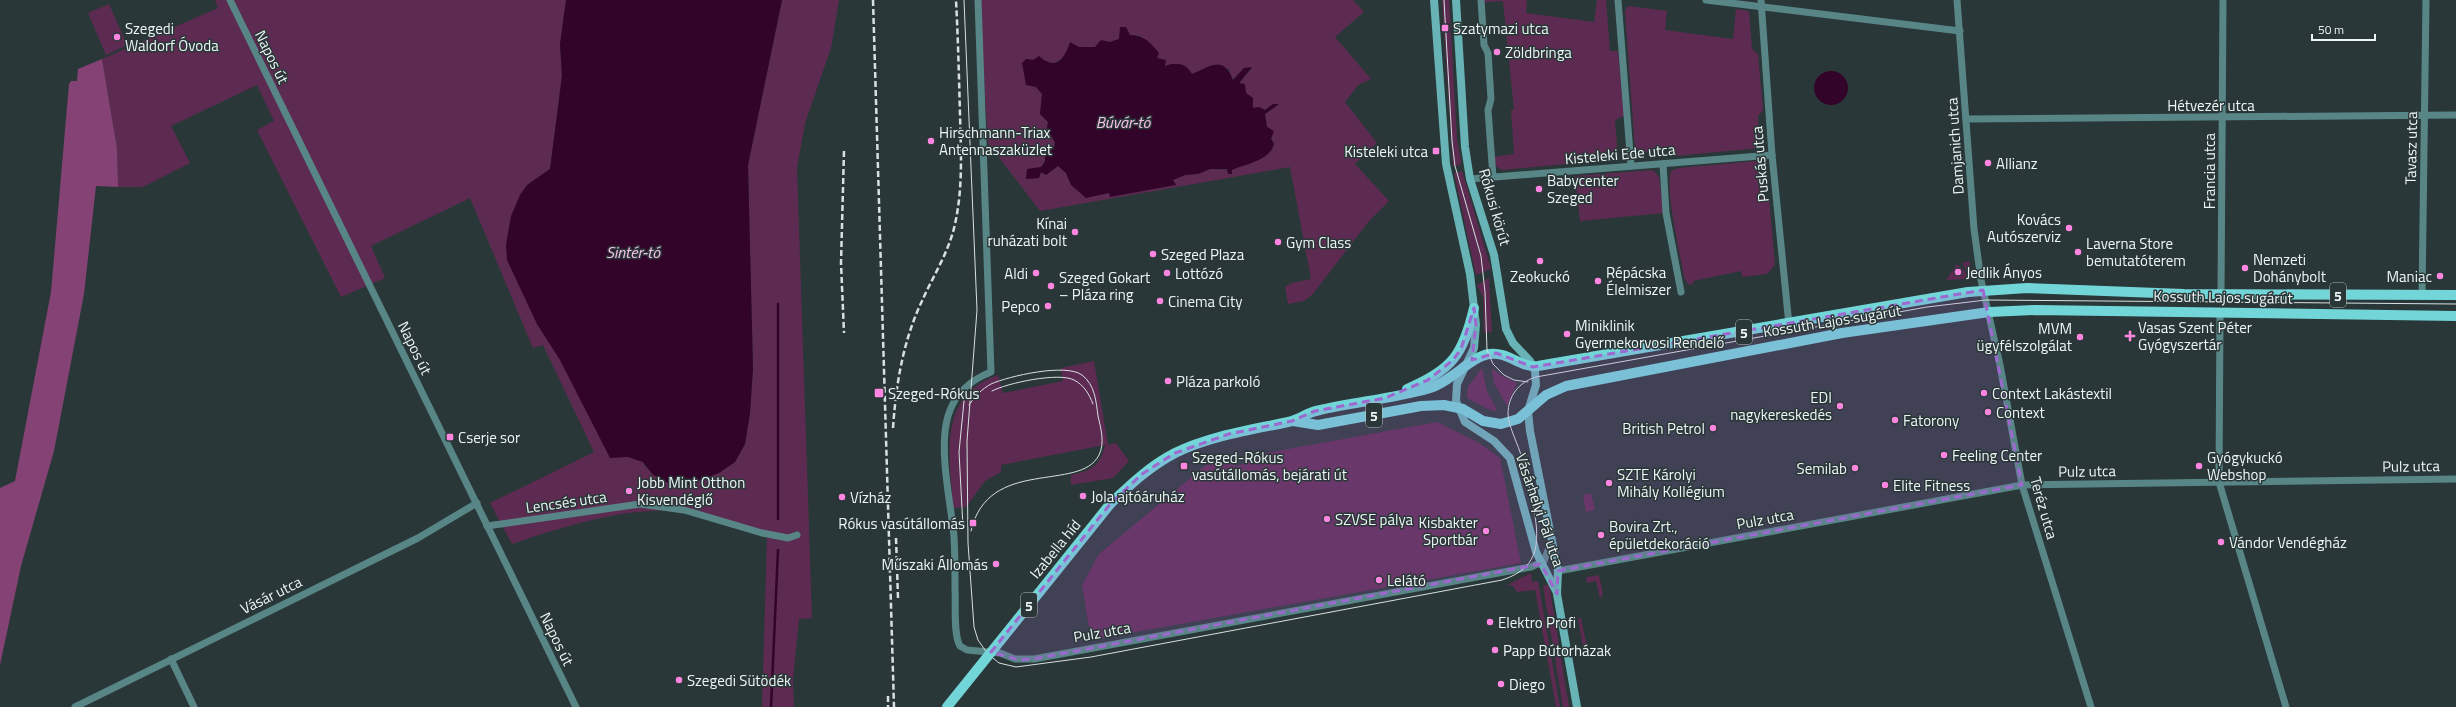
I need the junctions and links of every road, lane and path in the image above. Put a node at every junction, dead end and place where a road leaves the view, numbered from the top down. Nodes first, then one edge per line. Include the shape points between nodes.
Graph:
1 (230, 0) edge
2 (978, 0) edge
3 (1434, 0) edge
4 (1456, 0) edge
5 (1481, 0) edge
6 (1618, 0) edge
7 (1706, 0) edge
8 (1958, 0) edge
9 (2223, 0) edge
10 (2426, 0) edge
11 (1761, 3) edge
12 (1960, 31) junction
13 (2456, 115) edge
14 (2424, 116) junction
15 (2222, 118) junction
16 (1966, 119) junction
17 (1772, 155) junction
18 (1663, 164) junction
19 (1631, 166) junction
20 (1493, 177) junction
21 (1470, 179) junction
22 (1984, 290) junction
23 (1680, 292) dead end
24 (2220, 294) junction
25 (2456, 295) edge
26 (2422, 296) junction
27 (1474, 308) junction
28 (1989, 312) junction
29 (2220, 312) junction
30 (2456, 316) edge
31 (1789, 325) junction
32 (1466, 367) junction
33 (1533, 367) junction
34 (1385, 398) junction
35 (1457, 407) junction
36 (1528, 411) junction
37 (1292, 421) junction
38 (2456, 479) edge
39 (2219, 482) junction
40 (2022, 485) junction
41 (477, 503) junction
42 (1110, 503) joint
43 (487, 526) junction
44 (797, 535) dead end
45 (1552, 540) junction
46 (1541, 564) junction
47 (1558, 571) junction
48 (1557, 594) junction
49 (171, 659) junction
50 (75, 707) edge
51 (194, 707) edge
52 (576, 707) edge
53 (947, 707) edge
54 (1576, 707) edge
55 (2091, 707) edge
56 (2286, 707) edge

1 - 41 street, Napos út
2 - 46 street, Pulz utca via 991,372 975,379 960,393 951,408 945,432 947,499 954,537 959,644 964,649 1028,660
3 - 27 main road via 1446,164 1470,274
4 - 21 main road, Rókusi körút via 1465,147
5 - 20 street, Rókusi körút via 1484,45 1488,53 1491,99 1488,110
6 - 19 street
7 - 11 street
8 - 12 street, Damjanich utca
9 - 15 street, Francia utca
10 - 14 street, Tavasz utca
11 - 12 street
11 - 17 street, Puskás utca
12 - 16 street, Damjanich utca
13 - 14 street, Hétvezér utca
14 - 15 street, Hétvezér utca
14 - 26 street, Tavasz utca
15 - 16 street, Hétvezér utca
15 - 24 street, Francia utca
16 - 22 street, Damjanich utca via 1974,229
17 - 18 street, Kisteleki Ede utca
17 - 31 street, Puskás utca
18 - 19 street, Kisteleki Ede utca
18 - 23 street via 1666,213
19 - 20 street, Kisteleki Ede utca
20 - 21 street, Kisteleki Ede utca
21 - 33 main road, Rókusi körút via 1494,255 1506,329 1513,343
22 - 24 main road, Kossuth Lajos sugárút / 5 via 2061,288 2144,294
22 - 28 street
22 - 31 main road, Kossuth Lajos sugárút / 5
24 - 26 main road, Kossuth Lajos sugárút / 5
25 - 26 main road, Kossuth Lajos sugárút / 5
27 - 32 main road via 1475,337 1472,354
27 - 34 main road via 1466,340 1454,360 1428,380
28 - 29 main road, Kossuth Lajos sugárút / 5
28 - 36 main road, Kossuth Lajos sugárút / 5 via 1799,340 1566,386 1546,395
28 - 40 street, Teréz utca
29 - 30 main road, Kossuth Lajos sugárút / 5
29 - 39 street
31 - 33 main road, Kossuth Lajos sugárút / 5
32 - 33 main road, Kossuth Lajos sugárút / 5 via 1479,358 1493,353 1503,354 1525,366
32 - 34 main road, Kossuth Lajos sugárút / 5 via 1434,387
32 - 35 main road via 1457,384
33 - 36 main road via 1536,384
34 - 37 main road, Kossuth Lajos sugárút / 5 via 1314,411
35 - 36 main road, Kossuth Lajos sugárút / 5 via 1479,419 1496,424 1510,422
35 - 37 main road, Kossuth Lajos sugárút / 5 via 1421,406 1318,425
35 - 46 main road, Vásárhelyi Pál utca via 1466,422 1494,441 1510,458 1519,497
36 - 45 main road, Vásárhelyi Pál utca
37 - 42 main road, Kossuth Lajos sugárút / 5 via 1229,434 1175,453 1142,474
38 - 39 street, Pulz utca
39 - 40 street, Pulz utca
39 - 56 street
40 - 47 street, Pulz utca
40 - 55 street, Teréz utca
41 - 43 street, Napos út
41 - 49 street, Vásár utca via 418,538
42 - 53 main road, Izabella híd / 5, bridge
43 - 44 street, Lencsés utca via 640,504 678,509 762,533 788,538
43 - 52 street, Napos út
45 - 46 street via 1548,554
45 - 47 main road, Vásárhelyi Pál utca
46 - 48 main road, Vásárhelyi Pál utca
47 - 48 main road, Vásárhelyi Pál utca
48 - 54 main road, Vásárhelyi Pál utca
49 - 50 street, Vásár utca
49 - 51 street

